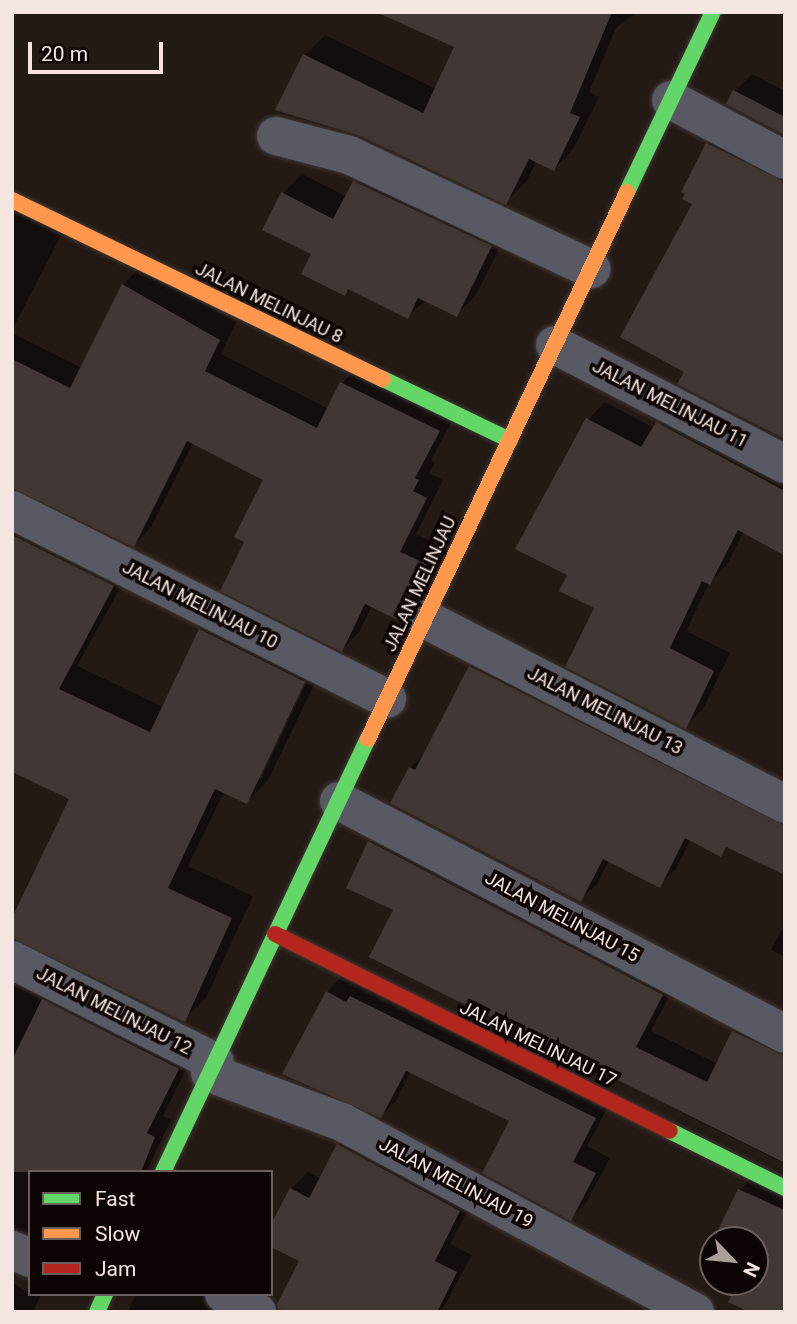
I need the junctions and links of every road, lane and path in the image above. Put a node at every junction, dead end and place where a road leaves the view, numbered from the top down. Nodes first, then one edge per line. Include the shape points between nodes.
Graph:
1 (713, 12) edge
2 (671, 100) junction
3 (276, 136) dead end
4 (785, 160) edge
5 (12, 200) edge
6 (591, 269) junction
7 (555, 345) junction
8 (510, 440) junction
9 (785, 464) edge
10 (12, 510) edge
11 (425, 619) junction
12 (387, 699) junction
13 (339, 801) junction
14 (785, 804) edge
15 (275, 934) junction
16 (12, 960) edge
17 (785, 1034) edge
18 (213, 1067) junction
19 (164, 1170) edge
20 (785, 1188) edge
21 (12, 1250) edge
22 (28, 1257) edge
23 (228, 1296) edge
24 (257, 1312) edge
25 (695, 1312) edge

1 - 2 street, JALAN MELINJAU
2 - 4 street
2 - 6 street, JALAN MELINJAU
3 - 6 street via 349,156
5 - 8 street, JALAN MELINJAU 8
6 - 7 street, JALAN MELINJAU
7 - 8 street, JALAN MELINJAU
7 - 9 street, JALAN MELINJAU 11
8 - 11 street, JALAN MELINJAU
10 - 12 street, JALAN MELINJAU 10
11 - 12 street, JALAN MELINJAU
11 - 14 street, JALAN MELINJAU 13
12 - 13 street, JALAN MELINJAU
13 - 15 street, JALAN MELINJAU
13 - 17 street, JALAN MELINJAU 15
15 - 18 street, JALAN MELINJAU
15 - 20 street, JALAN MELINJAU 17
16 - 18 street, JALAN MELINJAU 12
18 - 19 street, JALAN MELINJAU
18 - 25 street, JALAN MELINJAU 19 via 342,1122
21 - 22 street
23 - 24 street

